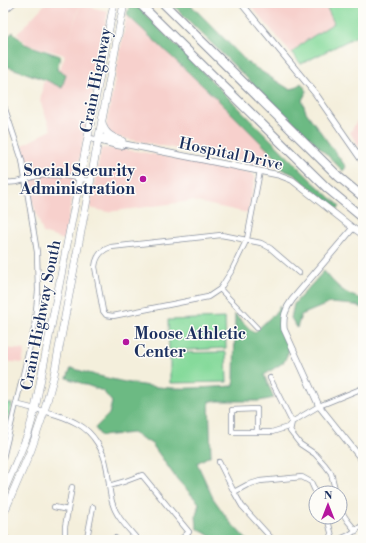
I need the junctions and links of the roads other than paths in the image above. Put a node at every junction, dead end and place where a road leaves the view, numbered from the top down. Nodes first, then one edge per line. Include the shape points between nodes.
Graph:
1 (14, 3) edge
2 (114, 3) edge
3 (124, 3) edge
4 (139, 3) edge
5 (163, 3) edge
6 (241, 3) edge
7 (3, 12) edge
8 (3, 103) edge
9 (102, 121) junction
10 (88, 138) junction
11 (98, 140) junction
12 (123, 143) junction
13 (94, 162) joint
14 (363, 162) edge
15 (260, 170) junction
16 (81, 178) junction
17 (26, 180) junction
18 (91, 181) junction
19 (3, 182) edge
20 (363, 197) edge
21 (363, 218) edge
22 (353, 228) junction
23 (363, 235) edge
24 (247, 239) junction
25 (299, 274) dead end
26 (220, 288) junction
27 (257, 328) dead end
28 (270, 378) dead end
29 (363, 388) edge
30 (16, 404) junction
31 (319, 406) junction
32 (36, 409) junction
33 (44, 412) junction
34 (292, 422) junction
35 (257, 432) junction
36 (3, 458) edge
37 (363, 461) edge
38 (219, 462) dead end
39 (312, 485) edge
40 (334, 485) edge
41 (109, 486) junction
42 (72, 487) dead end
43 (234, 492) junction
44 (3, 493) edge
45 (54, 507) dead end
46 (93, 507) dead end
47 (68, 510) junction
48 (3, 515) edge
49 (348, 521) edge
50 (329, 525) edge
51 (363, 525) edge
52 (356, 531) junction
53 (3, 537) edge
54 (9, 540) edge
55 (66, 540) edge
56 (85, 540) edge
57 (138, 540) edge
58 (180, 540) edge
59 (273, 540) edge
60 (333, 540) edge
61 (338, 540) edge

1 - 7 street
2 - 10 main road, Crain Highway
3 - 9 main road, Crain Highway
4 - 21 highway via 327,188
5 - 20 highway via 339,177
6 - 14 street via 316,93
8 - 17 street
9 - 11 main road, Crain Highway
9 - 12 main road via 107,134
10 - 11 street, Hospital Drive
10 - 16 main road, Crain Highway South
11 - 12 street, Hospital Drive via 121,146
11 - 13 main road, Crain Highway
12 - 15 street, Hospital Drive
13 - 18 main road, Crain Highway South
15 - 22 street, Hospital Drive via 292,180
15 - 24 street
16 - 17 street via 48,175
16 - 18 street
16 - 32 main road, Crain Highway South
17 - 19 street via 16,183
17 - 30 street via 37,252 38,300 34,329
18 - 33 main road, Crain Highway South via 54,375
22 - 23 street, Hospital Drive
22 - 31 street via 287,306 284,314 284,329
24 - 25 street via 270,248
24 - 26 street
24 - 26 street via 221,235 111,247 105,249 96,260 103,311 106,315 113,316 208,297
26 - 27 street
28 - 34 street
29 - 31 street
30 - 32 street
30 - 36 street
31 - 34 street
31 - 37 street
32 - 33 street
32 - 44 main road, Crain Highway South
33 - 41 street via 78,424 94,438 104,454
33 - 48 main road, Crain Highway South
34 - 35 street via 288,427 272,432
34 - 40 street via 290,431 300,444 316,454 331,473
35 - 35 street via 232,432 232,410 257,409
38 - 43 street
39 - 43 street via 302,477 260,481
41 - 57 street via 115,510
41 - 58 street via 142,474 189,532
42 - 47 street
43 - 59 street via 242,506
45 - 47 street
46 - 56 street
47 - 55 street
49 - 52 street
50 - 60 street
51 - 52 street
52 - 61 street
53 - 54 street

